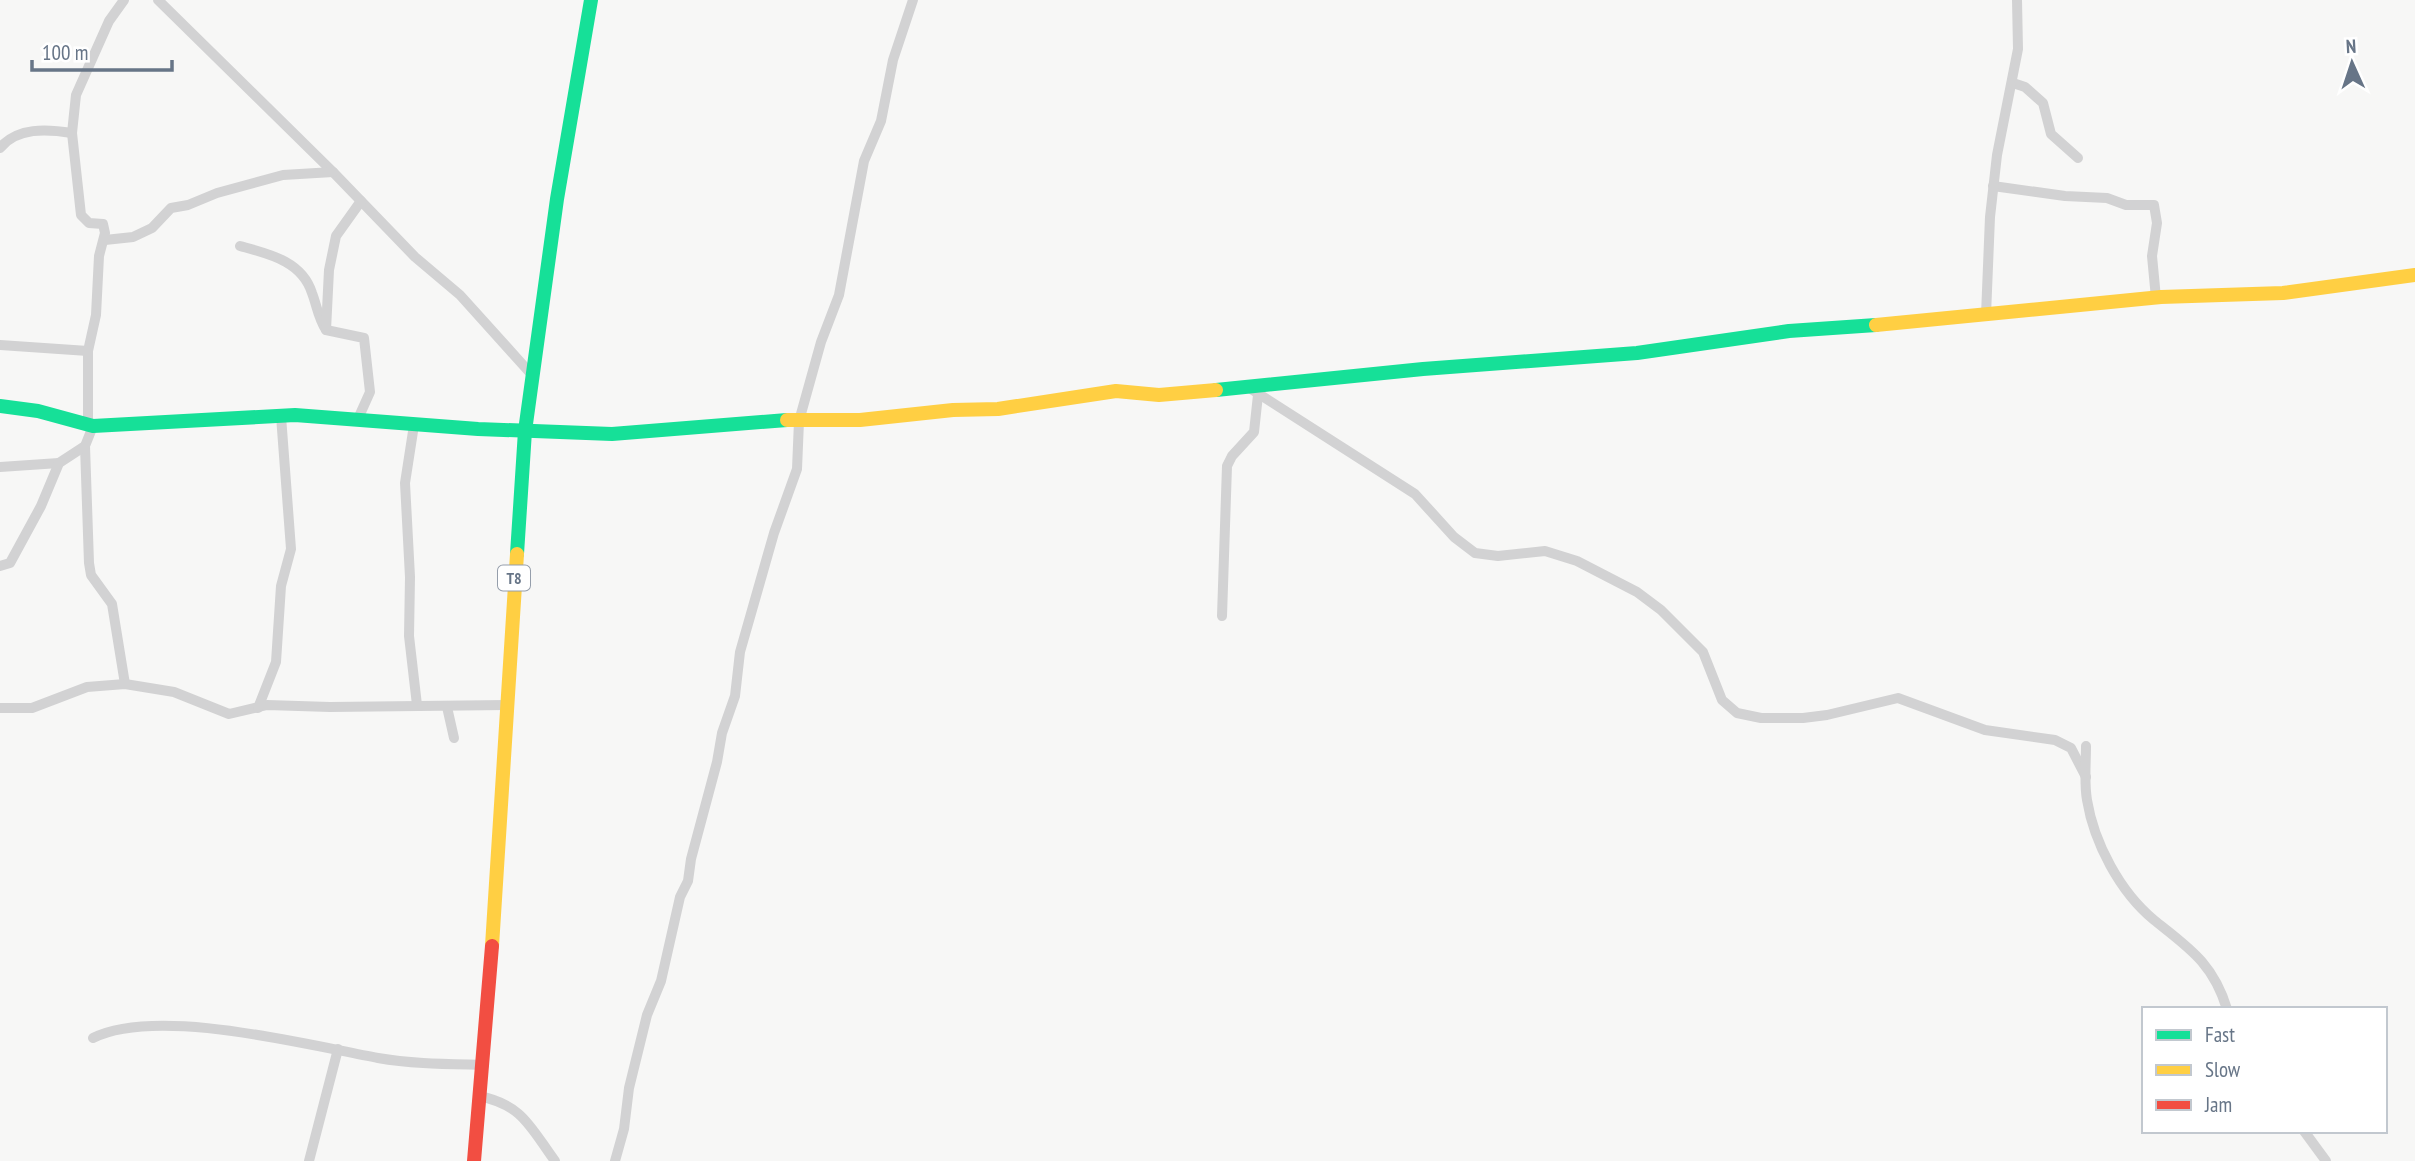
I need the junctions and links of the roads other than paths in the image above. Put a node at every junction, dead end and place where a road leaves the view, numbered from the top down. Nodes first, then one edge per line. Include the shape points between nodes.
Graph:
1 (124, 0) edge
2 (158, 0) edge
3 (591, 0) edge
4 (913, 0) edge
5 (2017, 0) edge
6 (2012, 83) junction
7 (72, 133) junction
8 (0, 148) edge
9 (2078, 158) dead end
10 (333, 172) junction
11 (1993, 186) junction
12 (361, 201) junction
13 (104, 240) junction
14 (240, 246) dead end
15 (2415, 275) edge
16 (2156, 298) junction
17 (1986, 315) junction
18 (326, 330) junction
19 (0, 345) edge
20 (88, 351) junction
21 (532, 375) junction
22 (1253, 391) junction
23 (0, 406) edge
24 (281, 416) junction
25 (357, 421) junction
26 (799, 421) junction
27 (91, 425) junction
28 (414, 425) junction
29 (525, 431) junction
30 (85, 446) junction
31 (59, 463) junction
32 (0, 467) edge
33 (0, 566) edge
34 (1223, 616) dead end
35 (125, 684) junction
36 (417, 705) junction
37 (507, 705) junction
38 (447, 707) junction
39 (0, 708) edge
40 (257, 708) junction
41 (454, 738) dead end
42 (2086, 747) dead end
43 (2086, 777) junction
44 (2226, 1007) edge
45 (93, 1038) dead end
46 (338, 1049) junction
47 (484, 1065) junction
48 (480, 1096) junction
49 (2305, 1133) edge
50 (309, 1161) edge
51 (474, 1161) edge
52 (555, 1161) edge
53 (615, 1161) edge
54 (2326, 1161) edge

1 - 7 street via 79,85
2 - 10 street
3 - 21 main road, T8
4 - 26 street via 893,60 881,121 864,161 839,295
5 - 6 street via 2018,49
6 - 9 street via 2025,87 2043,103 2051,134
6 - 11 street
7 - 8 street via 32,131
7 - 13 street via 81,215 89,223 103,224
10 - 12 street
10 - 13 street via 283,175 217,193 171,208 152,228 133,237
11 - 16 street via 2154,205
11 - 17 street
12 - 18 street via 336,236
12 - 21 street via 460,296
13 - 20 street
14 - 18 street via 281,259 302,273
15 - 16 main road via 2283,293
16 - 17 main road
17 - 22 main road via 1789,331 1637,352 1423,369
18 - 25 street via 365,340 370,392
19 - 20 street
20 - 27 street
21 - 29 main road, T8
22 - 26 main road via 1159,395 1116,391 998,409 860,421
22 - 34 street via 1254,432 1227,466
22 - 43 street via 1415,494 1475,553 1498,556 1545,551 1577,561 1637,592 1703,653 1722,700 1733,711 1761,718 1803,718 1898,698 1985,730 2055,740 2071,748
23 - 27 main road
24 - 25 main road
24 - 27 main road
24 - 40 street via 291,549 282,586 276,662
25 - 28 main road
26 - 29 main road via 612,434
26 - 53 street via 797,469 740,652 735,696 629,1088
27 - 30 street
28 - 29 main road
28 - 36 street via 405,483 409,636
29 - 37 main road, T8
30 - 31 street
30 - 35 street via 91,575 111,604
31 - 32 street
31 - 33 street via 10,563
35 - 39 street via 87,687 32,708
35 - 40 street via 174,692 229,714
36 - 38 street
36 - 40 street
37 - 38 street
37 - 47 main road, T8
38 - 41 street
42 - 43 street
43 - 44 street via 2087,801 2115,873 2144,910 2198,954
45 - 46 street via 158,1026 251,1033
46 - 47 street via 423,1064
46 - 50 street
47 - 48 main road, T8
48 - 51 main road, T8
48 - 52 street via 500,1100 520,1112
49 - 54 street

